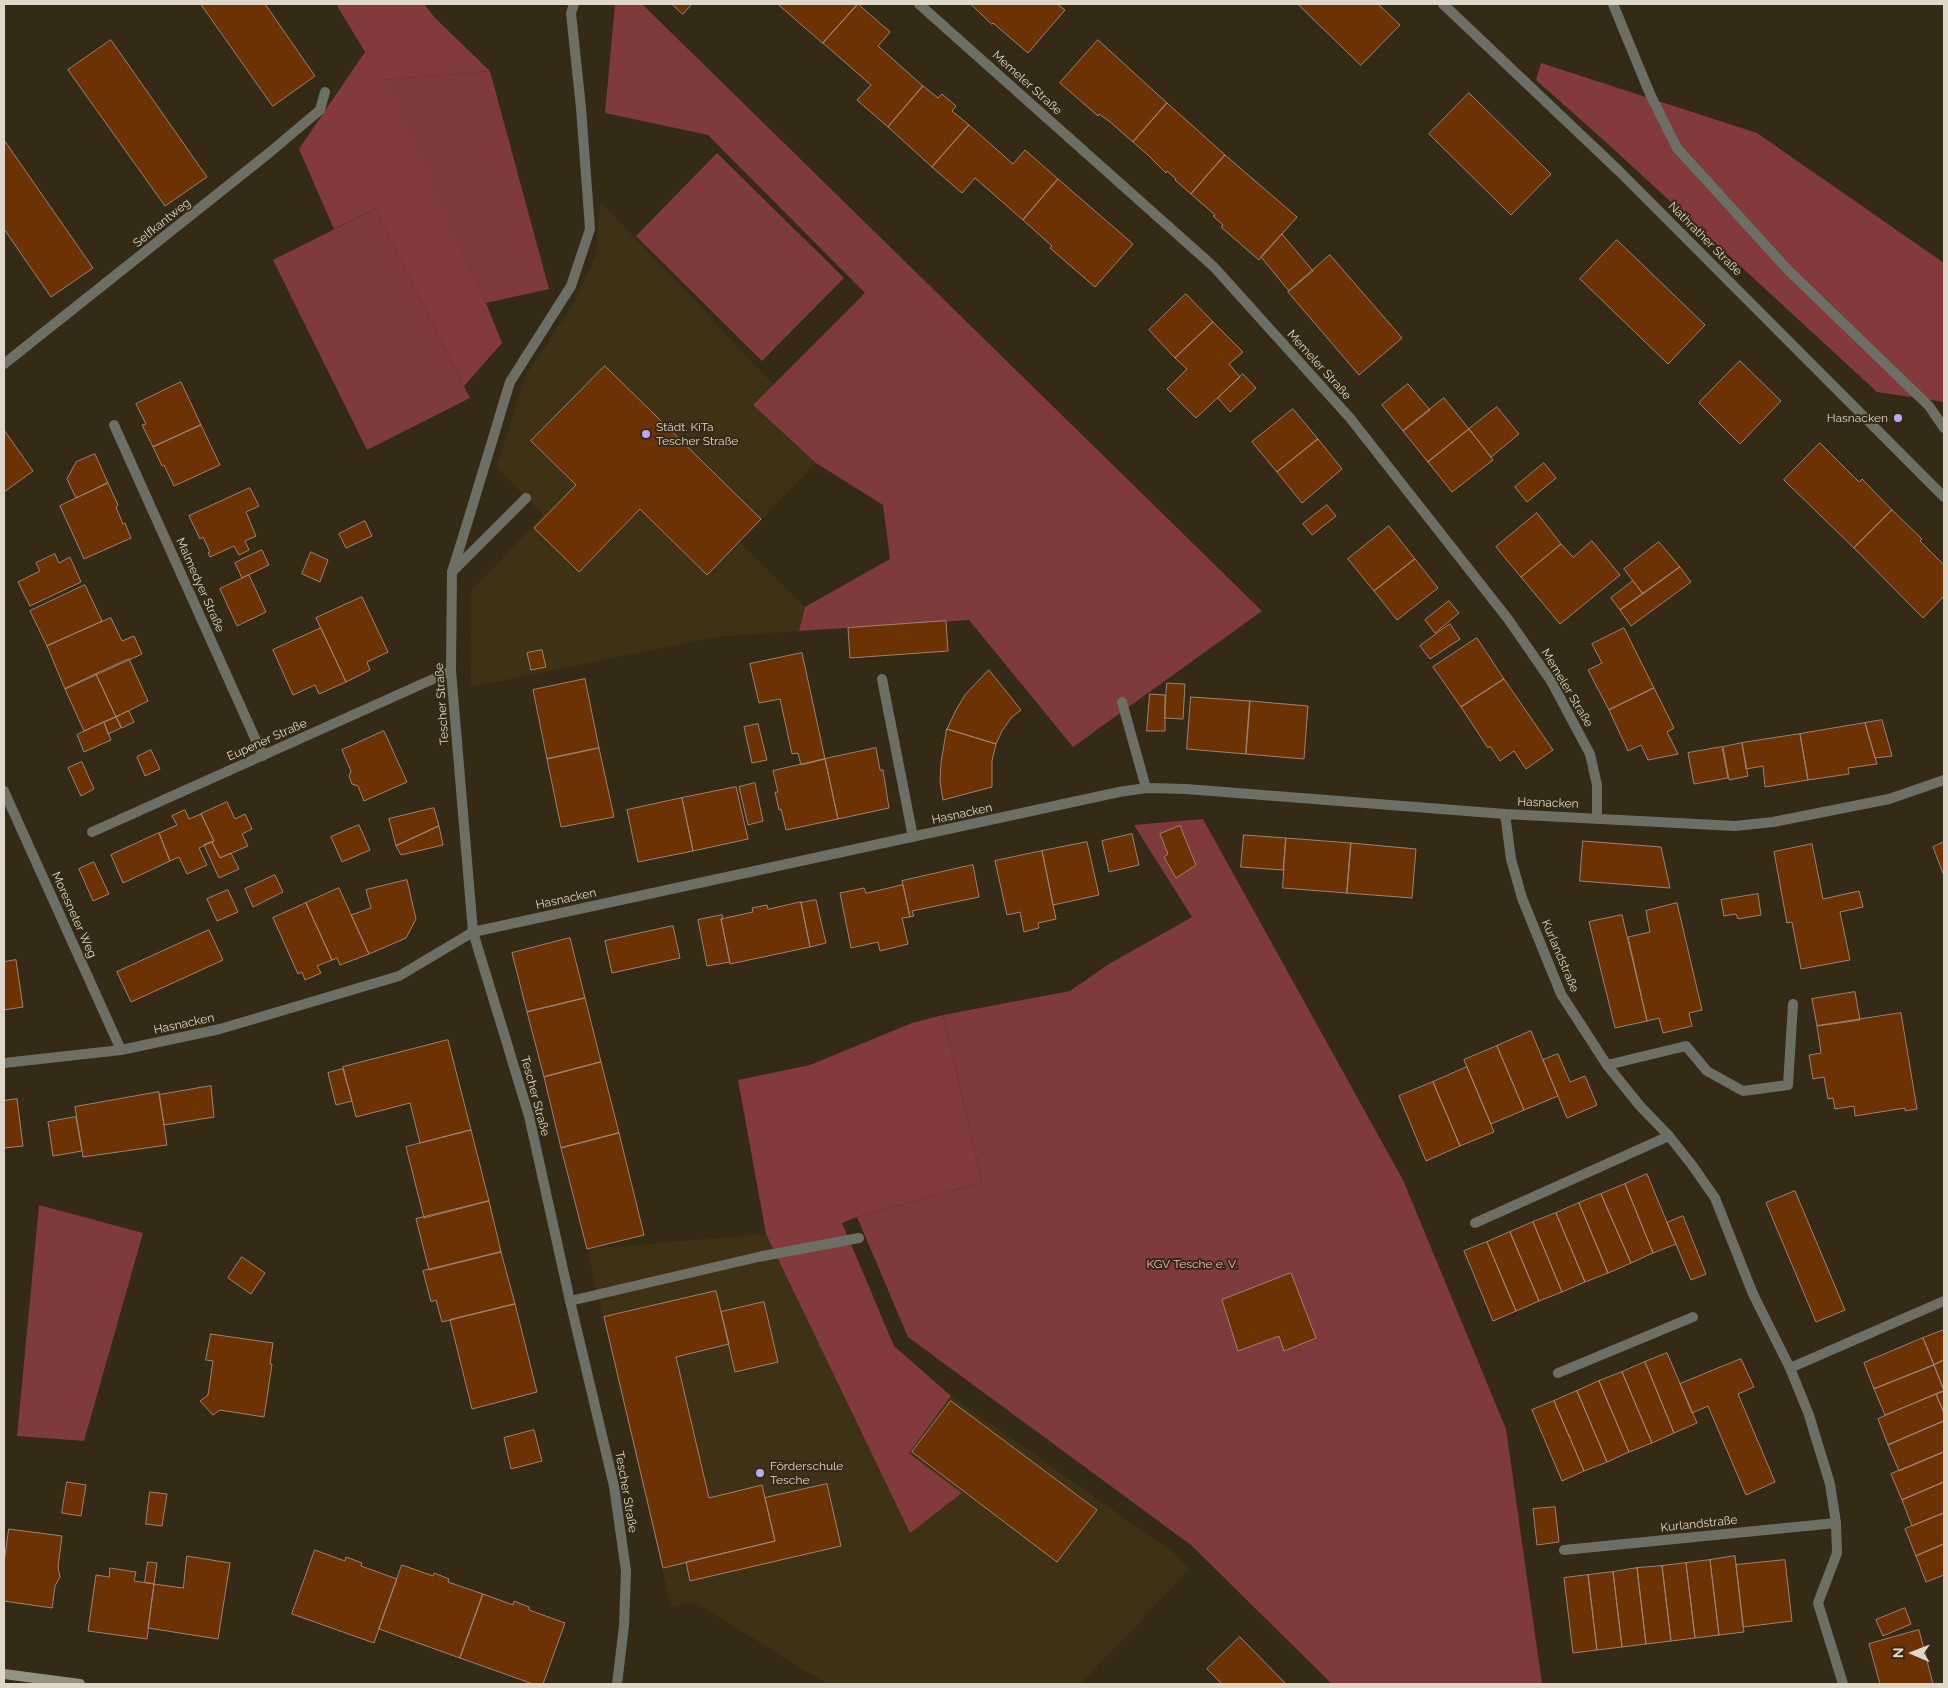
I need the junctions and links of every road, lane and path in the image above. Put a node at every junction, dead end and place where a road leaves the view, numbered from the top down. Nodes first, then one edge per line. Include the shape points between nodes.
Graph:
1 (574, 4) edge
2 (919, 4) edge
3 (1442, 4) edge
4 (1613, 4) edge
5 (325, 92) dead end
6 (4, 364) edge
7 (114, 425) dead end
8 (1944, 428) edge
9 (1943, 493) edge
10 (526, 498) dead end
11 (452, 572) junction
12 (451, 671) junction
13 (882, 679) dead end
14 (1122, 702) dead end
15 (263, 756) junction
16 (1944, 780) edge
17 (1146, 788) junction
18 (4, 791) edge
19 (1505, 814) junction
20 (1597, 817) junction
21 (92, 832) dead end
22 (913, 837) junction
23 (473, 932) junction
24 (1793, 1004) dead end
25 (121, 1050) junction
26 (4, 1063) edge
27 (1607, 1065) junction
28 (1669, 1136) junction
29 (1475, 1223) dead end
30 (859, 1238) dead end
31 (570, 1301) junction
32 (1944, 1301) edge
33 (1693, 1317) dead end
34 (1790, 1368) junction
35 (1558, 1373) dead end
36 (1836, 1523) junction
37 (1564, 1550) dead end
38 (4, 1674) edge
39 (80, 1684) edge
40 (617, 1684) edge
41 (1843, 1684) edge

1 - 11 street, Tescher Straße via 571,13 590,229 571,286 510,382
2 - 20 street, Memeler Straße via 1214,267 1350,418 1508,619 1551,681 1590,754 1597,785
3 - 9 street, Nathrather Straße via 1619,171
4 - 8 street via 1650,94 1677,148 1788,270 1929,406
5 - 6 street, Selfkantweg via 320,110
7 - 15 street, Malmedyer Straße
10 - 11 street
11 - 12 street, Tescher Straße
12 - 15 street, Eupener Straße
12 - 23 street, Tescher Straße
13 - 22 street
14 - 17 street
15 - 21 street, Eupener Straße
16 - 20 street, Hasnacken via 1889,799 1774,822 1735,826
17 - 19 street, Hasnacken
17 - 22 street, Hasnacken
18 - 25 street, Moresneter Weg
19 - 20 street, Hasnacken
19 - 27 street, Kurlandstraße via 1511,859 1522,898 1561,994
22 - 23 street, Hasnacken
23 - 25 street, Hasnacken via 399,976 220,1029
23 - 31 street, Tescher Straße via 529,1116
24 - 27 street via 1788,1085 1743,1091 1708,1071 1686,1046
25 - 26 street, Hasnacken
27 - 28 street, Kurlandstraße
28 - 29 street
28 - 34 street, Kurlandstraße via 1715,1198 1753,1294
30 - 31 street via 758,1257
31 - 40 street, Tescher Straße via 614,1486 626,1571
32 - 34 street
33 - 35 street
34 - 36 street, Kurlandstraße via 1818,1441 1830,1484
36 - 37 street, Kurlandstraße
36 - 41 street, Kurlandstraße via 1837,1553 1818,1603
38 - 39 main road

